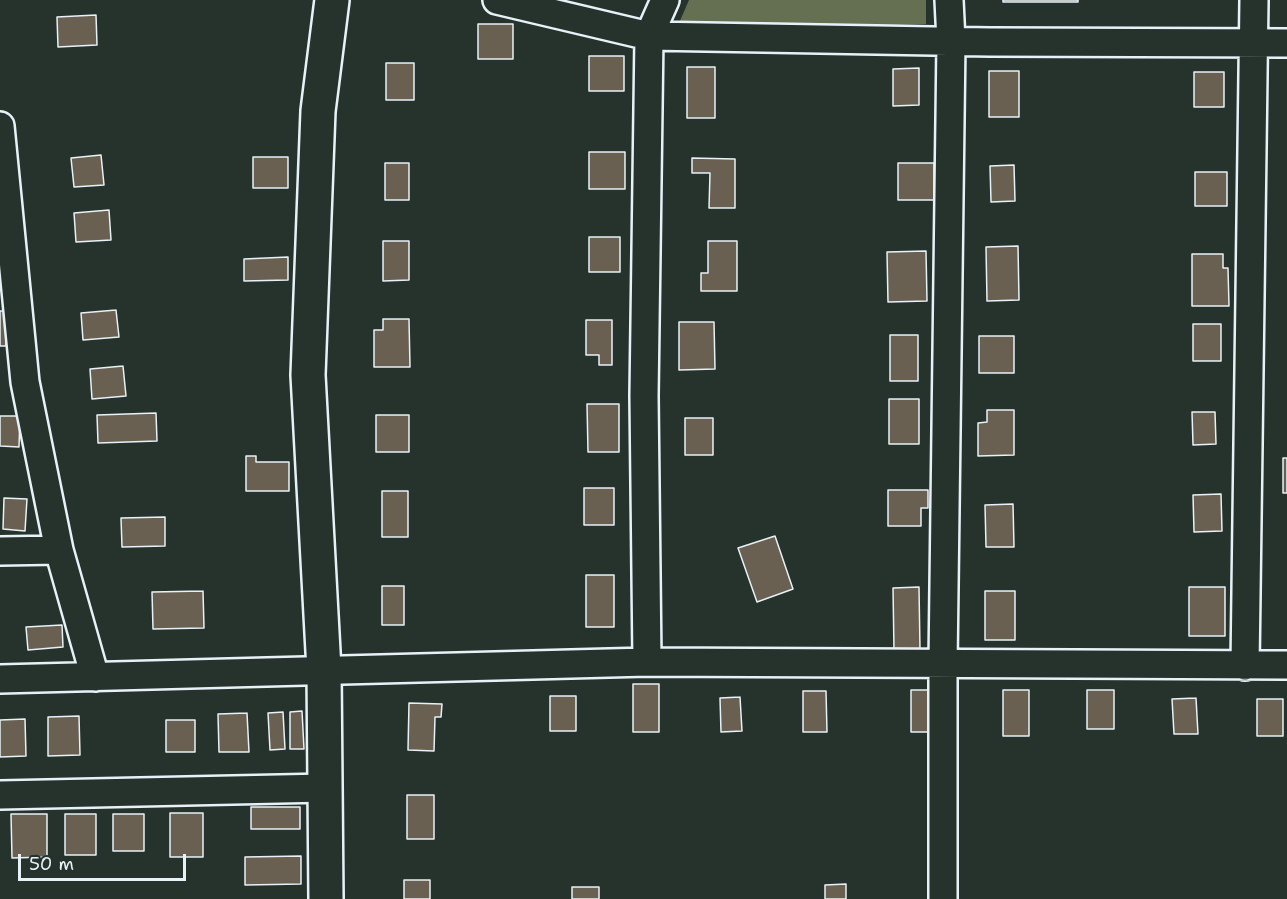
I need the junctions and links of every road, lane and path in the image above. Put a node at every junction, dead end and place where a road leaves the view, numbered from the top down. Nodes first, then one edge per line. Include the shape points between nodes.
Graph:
1 (332, 0) edge
2 (497, 0) edge
3 (665, 0) edge
4 (949, 0) edge
5 (1254, 0) edge
6 (649, 36) junction
7 (951, 41) junction
8 (1254, 43) junction
9 (1287, 43) edge
10 (0, 126) edge
11 (4, 221) edge
12 (12, 382) edge
13 (59, 550) junction
14 (0, 551) edge
15 (647, 662) junction
16 (943, 664) junction
17 (1287, 665) edge
18 (1245, 666) junction
19 (324, 670) junction
20 (95, 677) junction
21 (0, 679) edge
22 (327, 788) junction
23 (0, 795) edge
24 (327, 899) edge
25 (943, 899) edge

1 - 19 street via 318,111 308,375
2 - 6 street
3 - 6 street
4 - 7 street
5 - 8 street
6 - 7 street
6 - 15 street via 644,396
7 - 8 street
7 - 16 street
8 - 9 street
8 - 18 street
10 - 11 street
11 - 12 street
12 - 13 street
13 - 14 street
13 - 20 street
15 - 16 street
15 - 19 street
16 - 18 street
16 - 25 street
17 - 18 street
19 - 20 street
19 - 22 street
20 - 21 street
22 - 23 street
22 - 24 street

